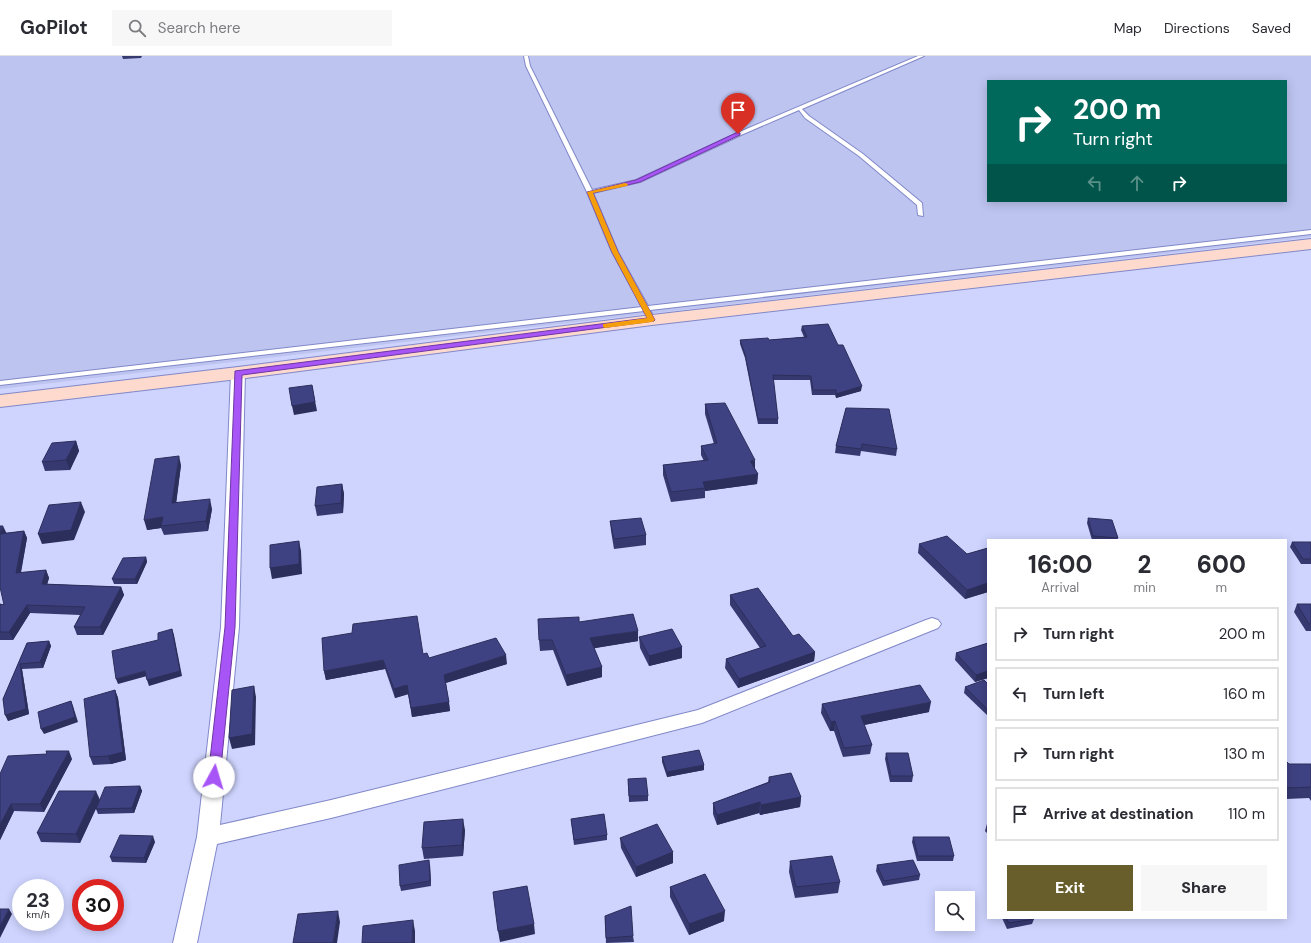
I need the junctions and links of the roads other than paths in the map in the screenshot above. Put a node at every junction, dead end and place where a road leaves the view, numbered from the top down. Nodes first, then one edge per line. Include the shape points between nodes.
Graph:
1 (526, 56) edge
2 (922, 56) edge
3 (799, 108) junction
4 (590, 192) junction
5 (920, 214) dead end
6 (1311, 232) edge
7 (1311, 244) edge
8 (648, 314) junction
9 (238, 373) junction
10 (0, 383) edge
11 (0, 401) edge
12 (932, 624) dead end
13 (208, 837) junction
14 (185, 943) edge

1 - 4 lane via 528,66
2 - 3 lane
3 - 4 lane via 638,181
3 - 5 lane via 807,117 861,155 920,204
4 - 8 lane via 615,252
6 - 8 lane
7 - 8 street
8 - 9 street
8 - 10 lane
9 - 11 street
9 - 13 street via 230,627
12 - 13 street via 702,716 339,807
13 - 14 street

